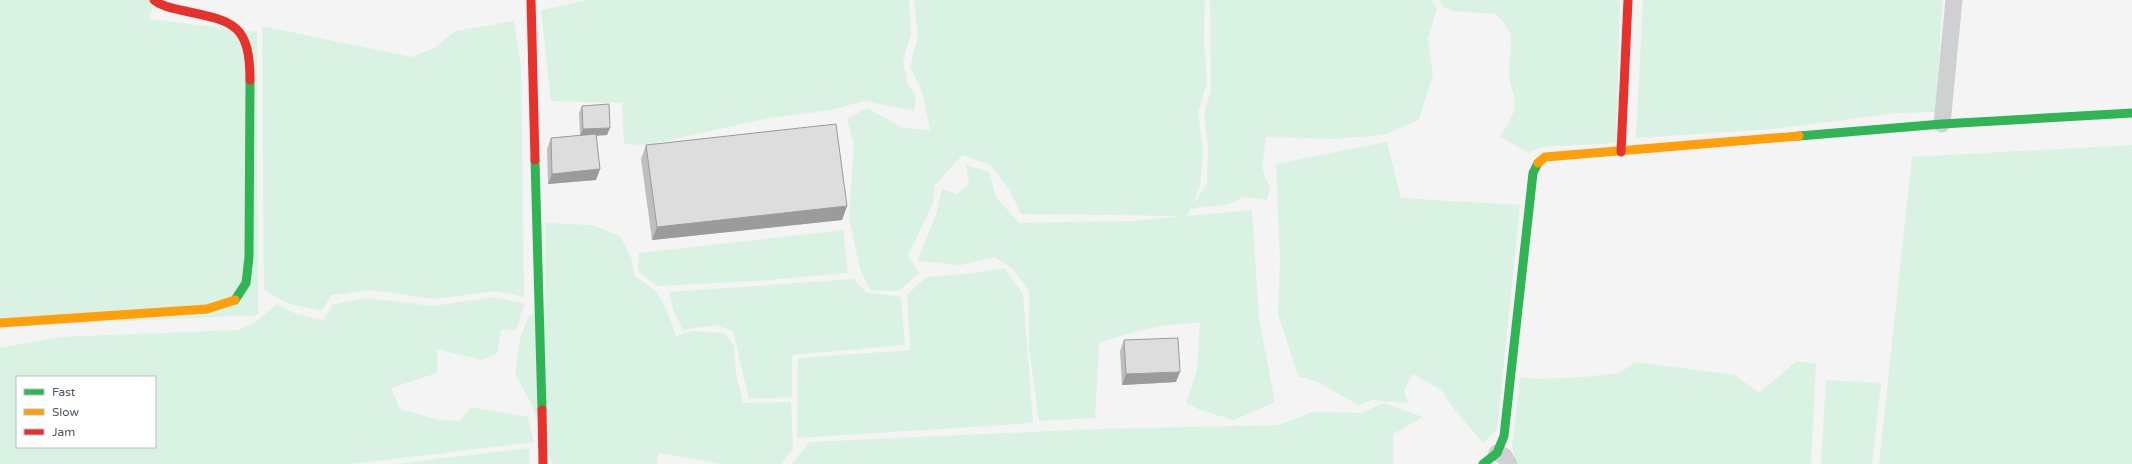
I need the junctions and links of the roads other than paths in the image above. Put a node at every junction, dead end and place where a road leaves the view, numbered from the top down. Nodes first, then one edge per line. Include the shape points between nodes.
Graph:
1 (154, 0) edge
2 (531, 0) edge
3 (1628, 0) edge
4 (1954, 0) edge
5 (2132, 113) edge
6 (1942, 124) junction
7 (1621, 152) junction
8 (0, 323) edge
9 (1503, 459) edge
10 (543, 464) edge
11 (1483, 464) edge

1 - 8 street via 165,6 231,23 243,34 248,48 249,249 246,283 234,301 207,309
2 - 10 street
3 - 7 street
4 - 6 street
5 - 6 street
6 - 7 street
7 - 9 street via 1545,157 1533,173 1504,436 1500,449
9 - 11 street

